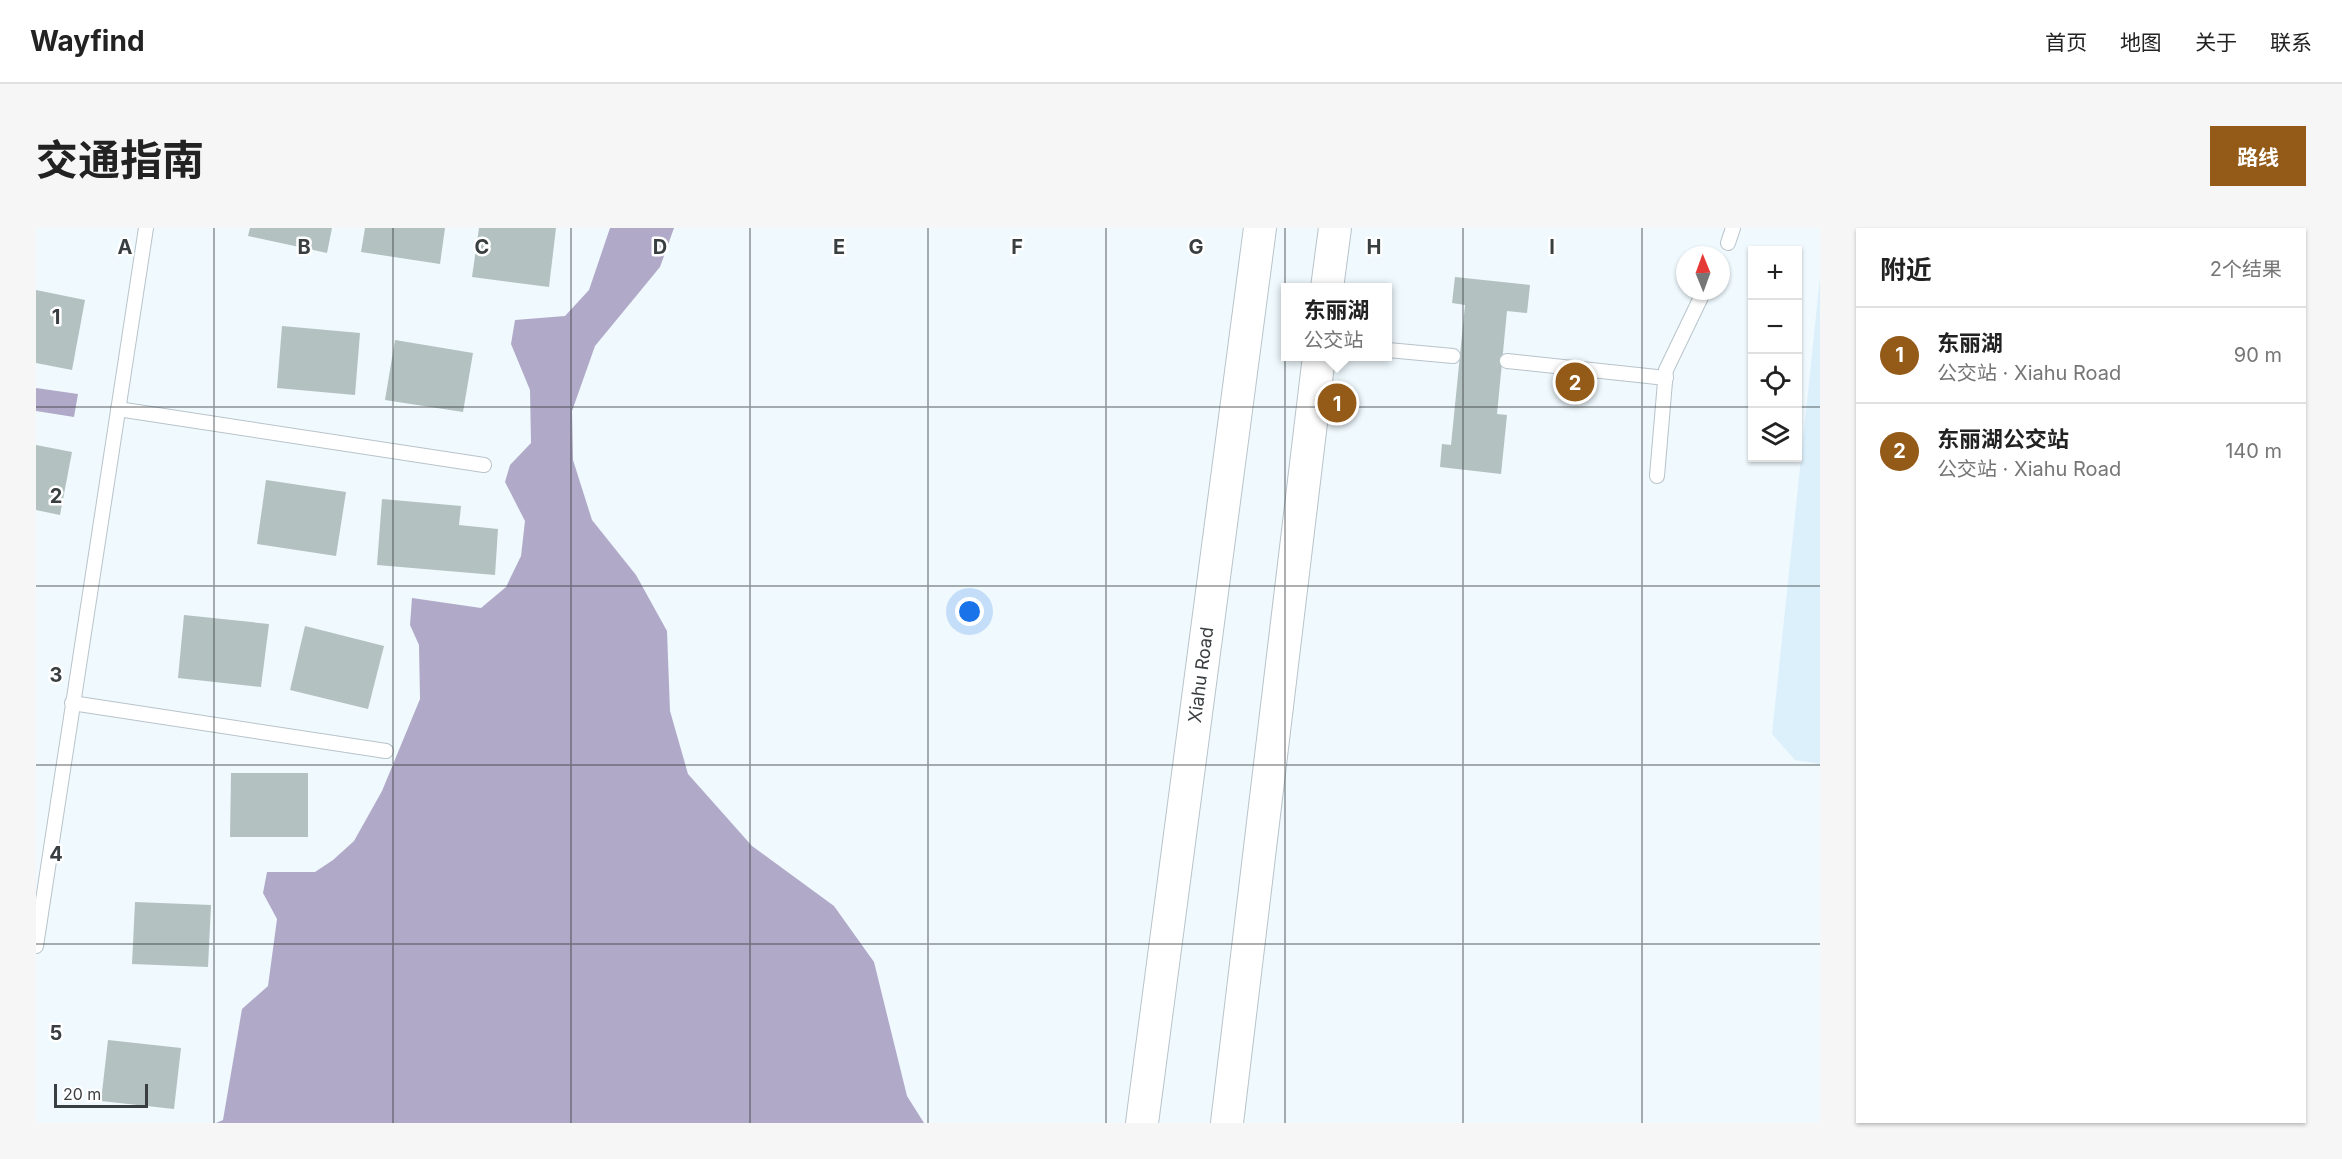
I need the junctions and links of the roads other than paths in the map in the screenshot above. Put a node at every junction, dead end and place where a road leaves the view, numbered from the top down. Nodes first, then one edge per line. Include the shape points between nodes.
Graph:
1 (146, 228) edge
2 (1260, 228) edge
3 (1335, 228) edge
4 (1732, 228) edge
5 (1728, 243) dead end
6 (1328, 283) edge
7 (1700, 300) edge
8 (1392, 350) edge
9 (1453, 356) dead end
10 (1319, 361) edge
11 (1507, 361) dead end
12 (1666, 378) junction
13 (118, 409) junction
14 (484, 465) dead end
15 (1657, 476) dead end
16 (72, 703) junction
17 (386, 752) dead end
18 (36, 946) edge
19 (1142, 1123) edge
20 (1227, 1123) edge

1 - 13 lane
2 - 19 street, Xiahu Road
3 - 6 street
4 - 5 lane
7 - 12 lane via 1672,356
8 - 9 lane
10 - 20 street
11 - 12 lane
12 - 15 lane
13 - 14 lane
13 - 16 lane
16 - 17 lane
16 - 18 lane

